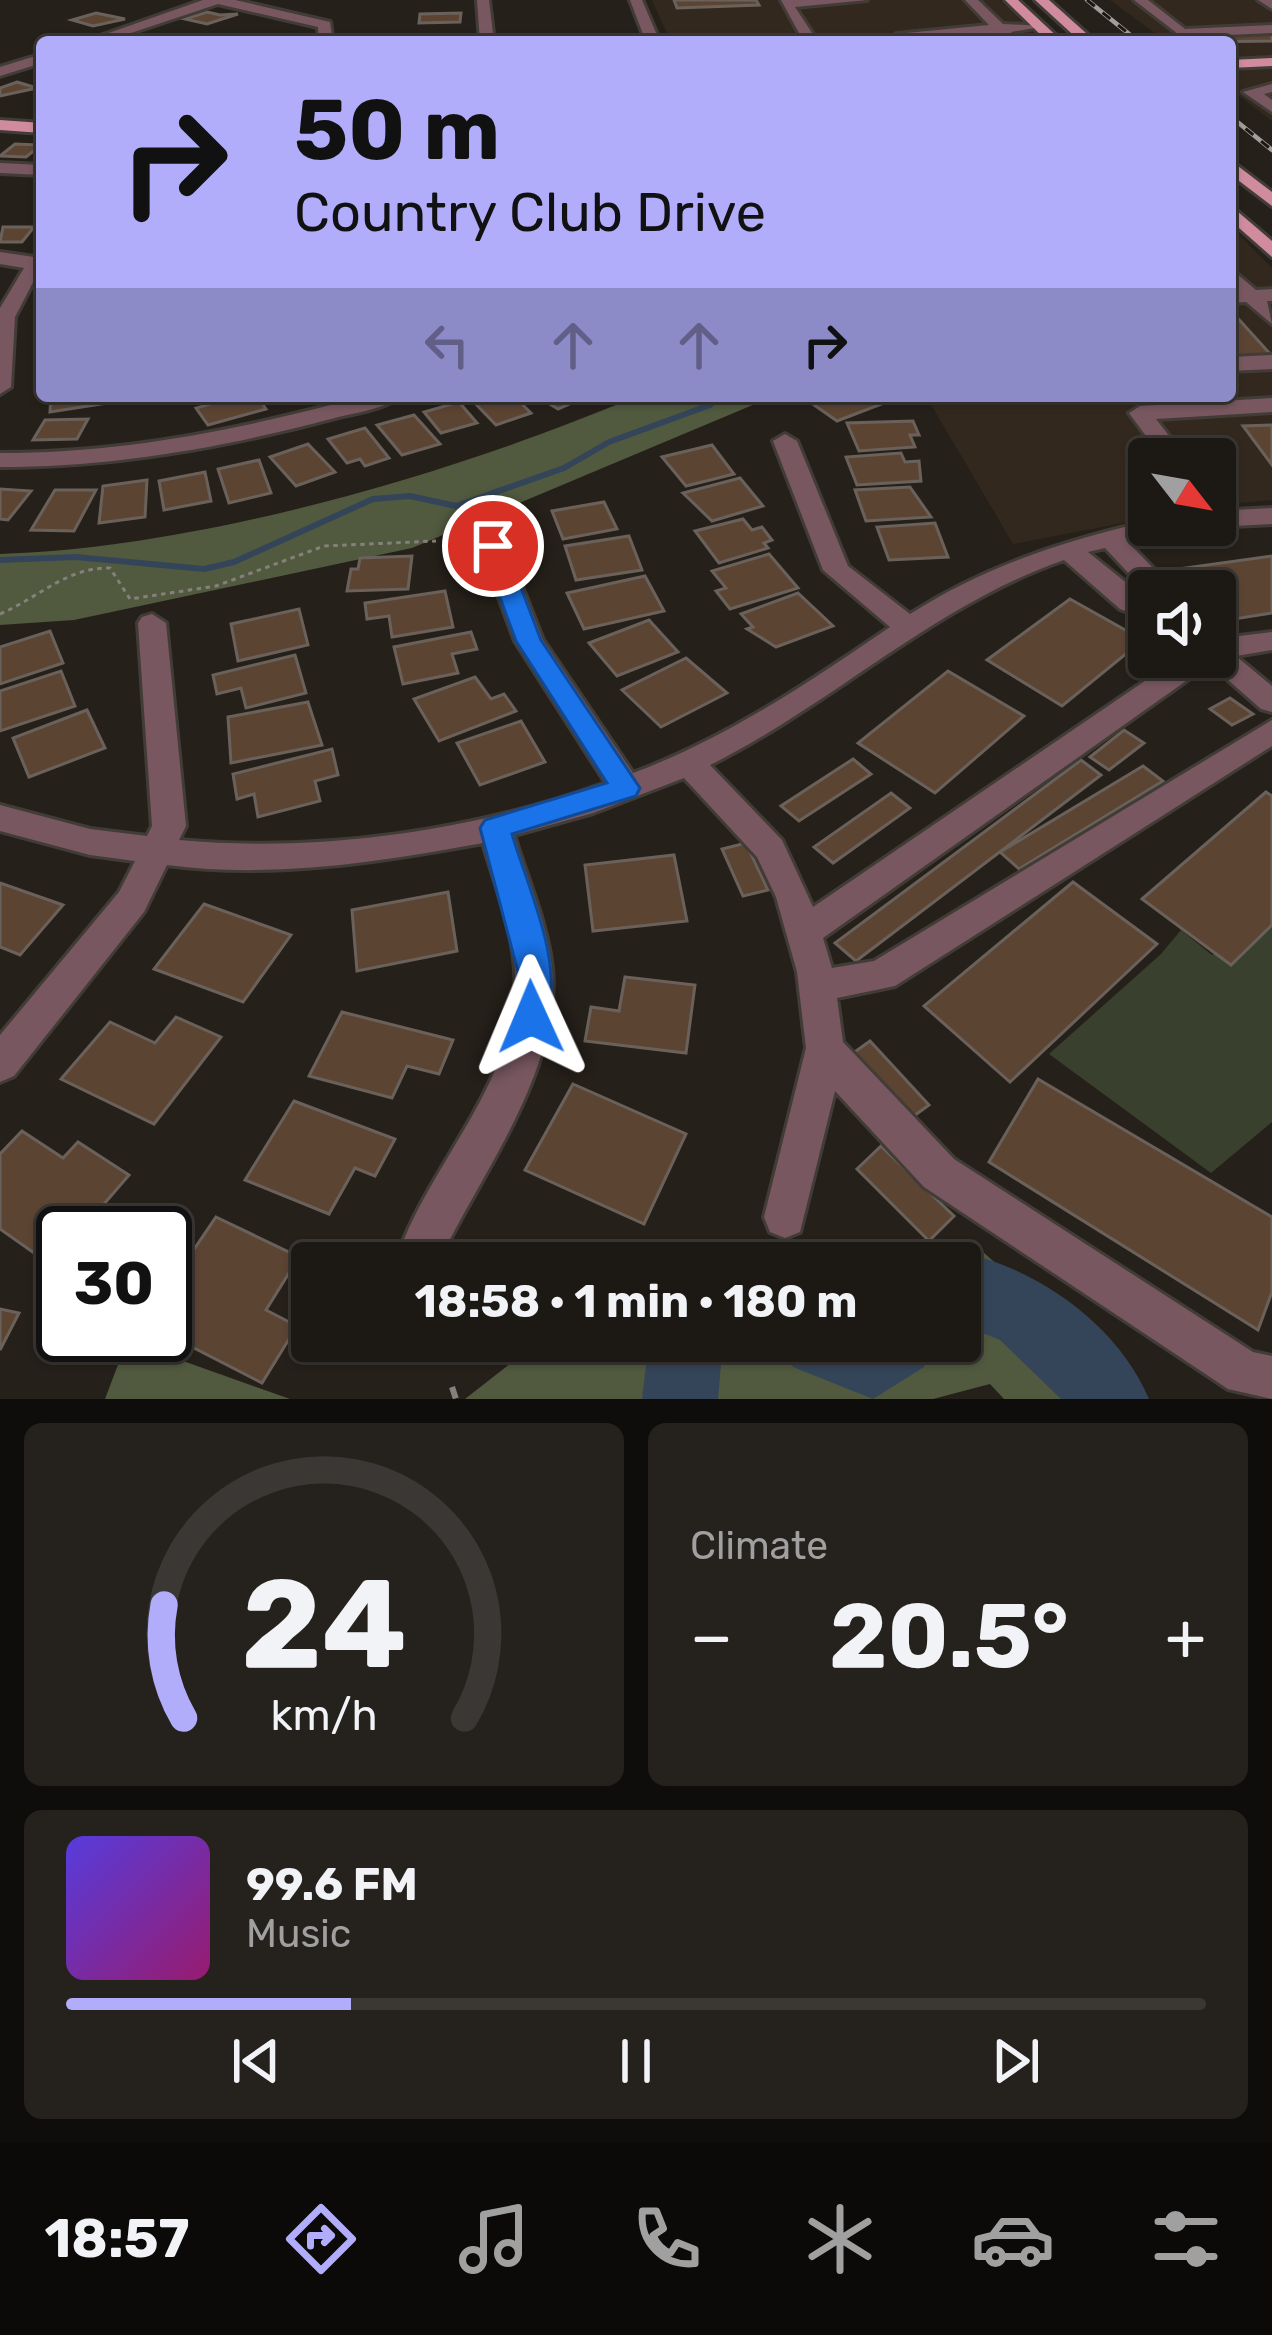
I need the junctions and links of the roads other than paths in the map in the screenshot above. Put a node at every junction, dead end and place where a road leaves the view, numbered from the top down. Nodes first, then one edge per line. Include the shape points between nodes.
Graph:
1 (218, 0) edge
2 (482, 0) edge
3 (636, 0) edge
4 (861, 0) edge
5 (970, 0) edge
6 (1011, 0) edge
7 (1042, 0) edge
8 (1140, 0) edge
9 (1264, 0) edge
10 (785, 1) edge
11 (1272, 10) edge
12 (1251, 13) junction
13 (1162, 17) junction
14 (891, 19) dead end
15 (1039, 26) junction
16 (1272, 28) edge
17 (1001, 30) junction
18 (108, 36) edge
19 (326, 36) edge
20 (486, 36) edge
21 (650, 36) edge
22 (807, 36) edge
23 (905, 36) edge
24 (930, 36) edge
25 (1008, 36) edge
26 (1050, 36) edge
27 (1082, 36) edge
28 (1186, 36) edge
29 (1206, 36) edge
30 (1272, 45) edge
31 (1236, 46) edge
32 (36, 60) edge
33 (1272, 62) edge
34 (1236, 64) edge
35 (0, 72) edge
36 (1272, 72) edge
37 (1236, 74) edge
38 (1272, 88) edge
39 (1272, 107) edge
40 (0, 113) edge
41 (36, 116) edge
42 (0, 124) edge
43 (36, 127) edge
44 (0, 168) edge
45 (1236, 169) edge
46 (36, 170) edge
47 (1236, 185) edge
48 (1272, 201) edge
49 (1272, 214) edge
50 (1236, 216) edge
51 (1272, 250) edge
52 (0, 258) edge
53 (1242, 288) edge
54 (1272, 318) edge
55 (1272, 362) edge
56 (1236, 364) edge
57 (0, 387) edge
58 (343, 402) edge
59 (1134, 404) edge
60 (1272, 405) edge
61 (312, 406) edge
62 (1159, 438) edge
63 (785, 441) dead end
64 (0, 460) edge
65 (1270, 515) edge
66 (1236, 516) edge
67 (1128, 534) edge
68 (1110, 538) junction
69 (493, 546) dead end
70 (1069, 550) junction
71 (1141, 570) edge
72 (1128, 601) edge
73 (152, 623) dead end
74 (910, 628) junction
75 (1272, 641) edge
76 (1236, 647) edge
77 (1236, 670) edge
78 (1170, 678) edge
79 (1272, 702) edge
80 (1272, 731) edge
81 (689, 763) junction
82 (626, 788) junction
83 (0, 818) edge
84 (495, 828) junction
85 (159, 851) junction
86 (803, 933) junction
87 (816, 986) junction
88 (825, 1048) junction
89 (0, 1064) edge
90 (785, 1217) dead end
91 (427, 1242) edge
92 (1272, 1379) edge

1 - 18 street
1 - 19 street via 326,25
2 - 20 street
3 - 21 street
4 - 10 street
5 - 17 street
6 - 15 main road
7 - 27 main road
8 - 13 street
9 - 11 street
10 - 22 street
11 - 12 street
12 - 13 street
12 - 16 street
13 - 28 street
14 - 23 street
15 - 17 street
15 - 26 main road
16 - 29 street
17 - 24 street
17 - 25 street
30 - 31 street
32 - 35 street
33 - 34 main road
36 - 37 main road
38 - 39 street via 1251,92
40 - 41 main road
42 - 43 main road
44 - 46 street
45 - 48 main road
47 - 49 main road
50 - 51 main road
52 - 57 street via 34,267 5,317
53 - 54 street
55 - 56 street
58 - 61 street
59 - 60 street
59 - 62 street
61 - 64 street via 149,455
63 - 74 street via 836,570
65 - 66 street
67 - 68 street
68 - 70 street
68 - 71 street
69 - 82 street via 529,641
70 - 72 street
70 - 74 street via 991,579
73 - 85 street via 170,815
74 - 81 street via 757,729
75 - 76 street
77 - 79 street
78 - 86 street
80 - 87 street via 882,975
81 - 82 street
81 - 86 street via 770,849
82 - 84 street
83 - 85 street
84 - 85 street via 316,854
84 - 91 street via 535,972 531,1017
85 - 89 street via 119,919
86 - 87 street
87 - 88 street
88 - 90 street
88 - 92 street via 939,1173 1244,1373

